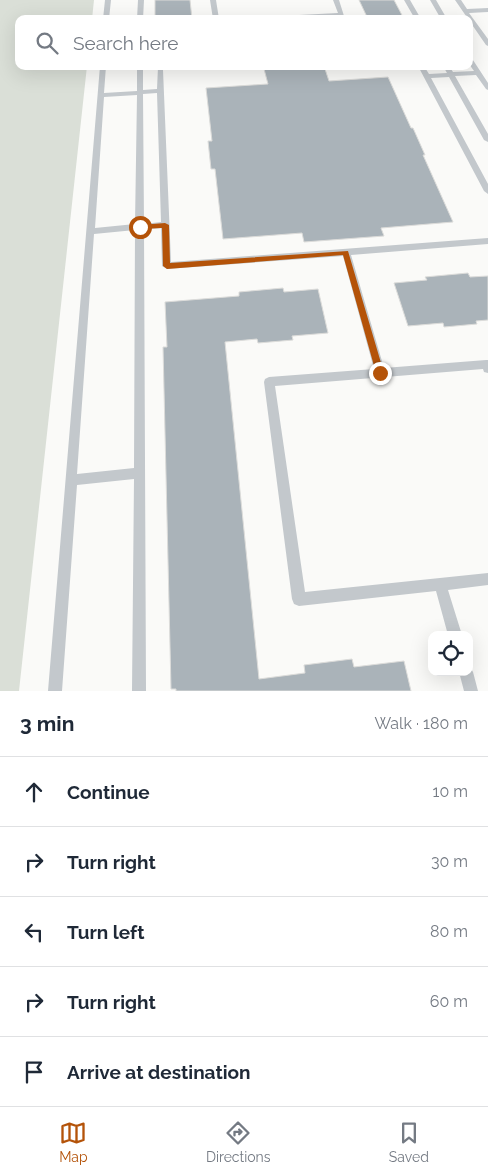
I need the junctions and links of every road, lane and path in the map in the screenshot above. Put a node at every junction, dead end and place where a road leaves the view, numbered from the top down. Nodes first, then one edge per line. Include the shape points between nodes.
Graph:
1 (108, 0) edge
2 (140, 0) edge
3 (213, 0) edge
4 (336, 0) edge
5 (407, 0) edge
6 (433, 0) edge
7 (458, 0) edge
8 (488, 10) edge
9 (465, 11) junction
10 (106, 15) edge
11 (140, 15) edge
12 (215, 15) edge
13 (342, 15) edge
14 (416, 15) edge
15 (442, 15) edge
16 (468, 15) edge
17 (473, 22) edge
18 (488, 44) edge
19 (473, 65) edge
20 (103, 70) edge
21 (140, 70) edge
22 (160, 70) edge
23 (423, 70) edge
24 (448, 70) edge
25 (478, 73) junction
26 (450, 74) junction
27 (426, 76) junction
28 (488, 88) edge
29 (160, 92) junction
30 (140, 93) junction
31 (101, 95) junction
32 (488, 140) edge
33 (488, 191) edge
34 (165, 225) junction
35 (140, 227) junction
36 (90, 231) junction
37 (488, 241) edge
38 (346, 252) junction
39 (488, 369) edge
40 (380, 373) junction
41 (139, 474) junction
42 (71, 480) junction
43 (488, 579) edge
44 (440, 584) junction
45 (454, 631) edge
46 (467, 676) edge
47 (55, 691) edge
48 (139, 691) edge
49 (471, 691) edge

1 - 10 lane
2 - 11 lane
3 - 12 lane
4 - 13 lane
5 - 14 lane
6 - 15 lane
7 - 9 lane
8 - 9 lane
9 - 16 lane
17 - 18 lane
19 - 25 lane
20 - 31 lane
21 - 30 lane
22 - 29 lane
23 - 27 lane
24 - 26 lane
25 - 26 lane
25 - 28 lane
26 - 27 lane
26 - 32 lane
27 - 33 lane
29 - 30 lane
29 - 34 lane
30 - 31 lane
30 - 35 lane
31 - 36 lane
34 - 35 lane
34 - 38 lane via 167,266
35 - 36 lane
35 - 41 lane
36 - 42 lane
37 - 38 lane
38 - 40 lane
39 - 40 lane via 486,364
40 - 44 lane via 269,382 300,599
41 - 42 lane
41 - 48 lane
42 - 47 lane
43 - 44 lane
44 - 45 lane
46 - 49 lane

